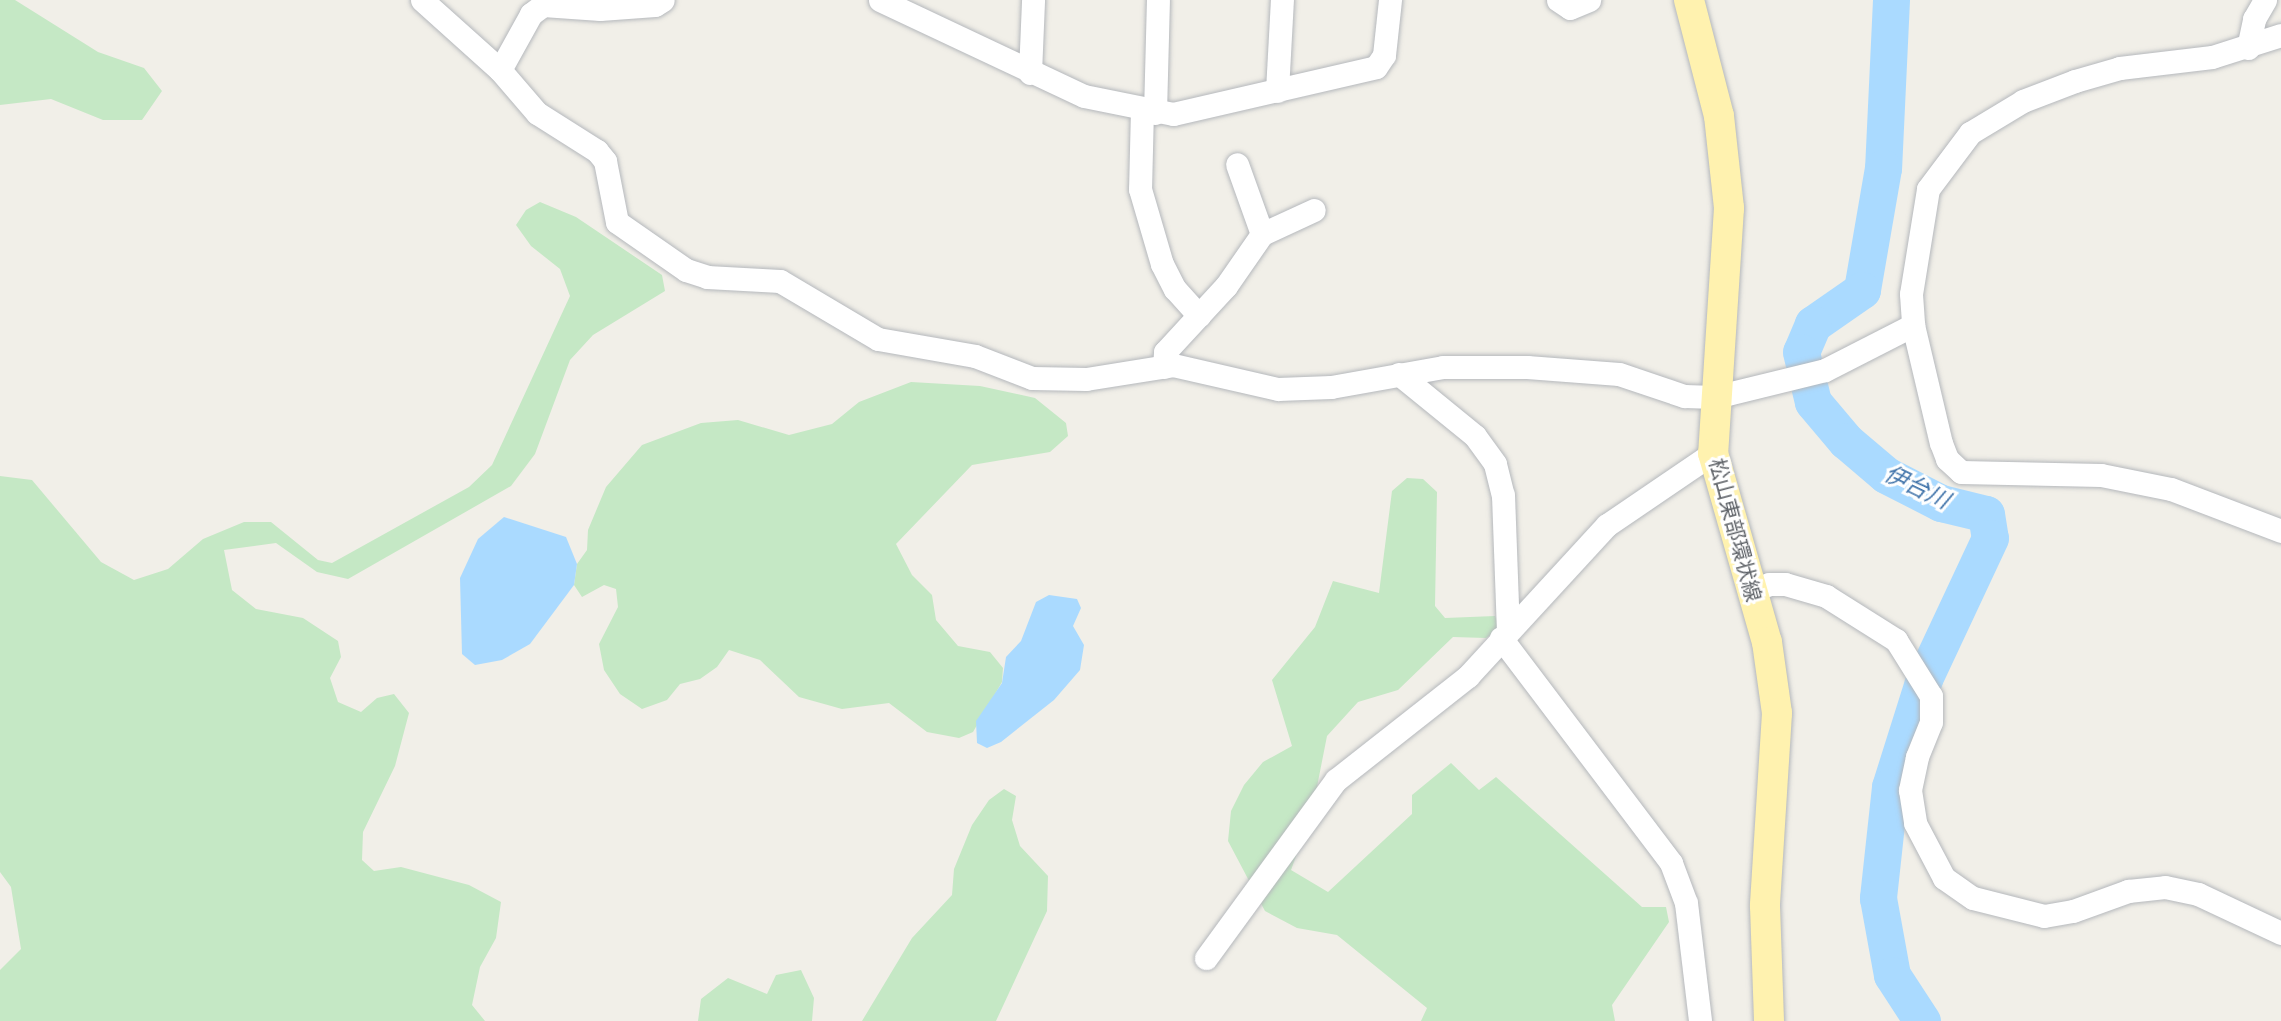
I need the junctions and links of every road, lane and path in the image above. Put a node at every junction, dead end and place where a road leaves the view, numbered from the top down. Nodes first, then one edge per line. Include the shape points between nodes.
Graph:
1 (422, 0) edge
2 (663, 0) edge
3 (880, 0) edge
4 (1032, 0) edge
5 (1158, 0) edge
6 (1282, 0) edge
7 (1390, 0) edge
8 (1558, 0) edge
9 (1589, 0) edge
10 (1689, 0) edge
11 (2265, 0) edge
12 (914, 8) edge
13 (2281, 35) edge
14 (2248, 48) junction
15 (500, 70) junction
16 (1030, 73) junction
17 (1277, 91) junction
18 (1149, 111) junction
19 (1237, 164) dead end
20 (1314, 210) dead end
21 (1262, 234) junction
22 (1199, 316) junction
23 (1913, 325) junction
24 (1164, 367) junction
25 (1399, 374) junction
26 (1714, 397) junction
27 (1713, 453) junction
28 (2281, 531) edge
29 (1752, 591) junction
30 (1504, 635) junction
31 (2281, 933) edge
32 (1206, 958) dead end
33 (1700, 1021) edge
34 (1769, 1021) edge

1 - 15 street
2 - 15 street via 655,5 600,9 543,5 531,14
3 - 12 street
4 - 16 street
5 - 18 street
6 - 17 street
7 - 17 street via 1384,55 1376,67
8 - 9 street via 1570,8
10 - 26 main road, 松山東部環状線 via 1719,116 1729,208
11 - 14 street via 2254,19
12 - 16 street
13 - 14 street
14 - 23 street via 2120,68 2075,81 2023,101 1970,133 1928,189 1914,260
15 - 24 street via 537,113 605,161 617,222 686,270 707,277 780,281 878,339 975,356 1032,378 1086,379
16 - 18 street via 1084,96
17 - 18 street via 1173,114
18 - 22 street via 1140,188 1162,264 1175,289
19 - 21 street
20 - 21 street
21 - 22 street
22 - 24 street via 1165,352
23 - 26 street via 1825,370
23 - 28 street via 1941,443 1947,459 1961,472 2101,475 2171,489
24 - 25 street via 1278,389 1331,387
25 - 26 street via 1443,367 1590,369 1641,379 1684,396
25 - 30 street via 1475,436 1495,464 1503,495
26 - 27 main road, 松山東部環状線
27 - 29 main road, 松山東部環状線
27 - 30 street via 1607,525
29 - 31 street via 1785,584 1826,597 1896,640 1931,696 1931,722 1910,790 1914,822 1944,878 1973,898 2043,916 2073,911 2128,891 2165,887 2198,894
29 - 34 main road, 松山東部環状線 via 1774,674 1777,713 1765,906
30 - 32 street via 1468,676 1336,780
30 - 33 street via 1671,863 1686,903

